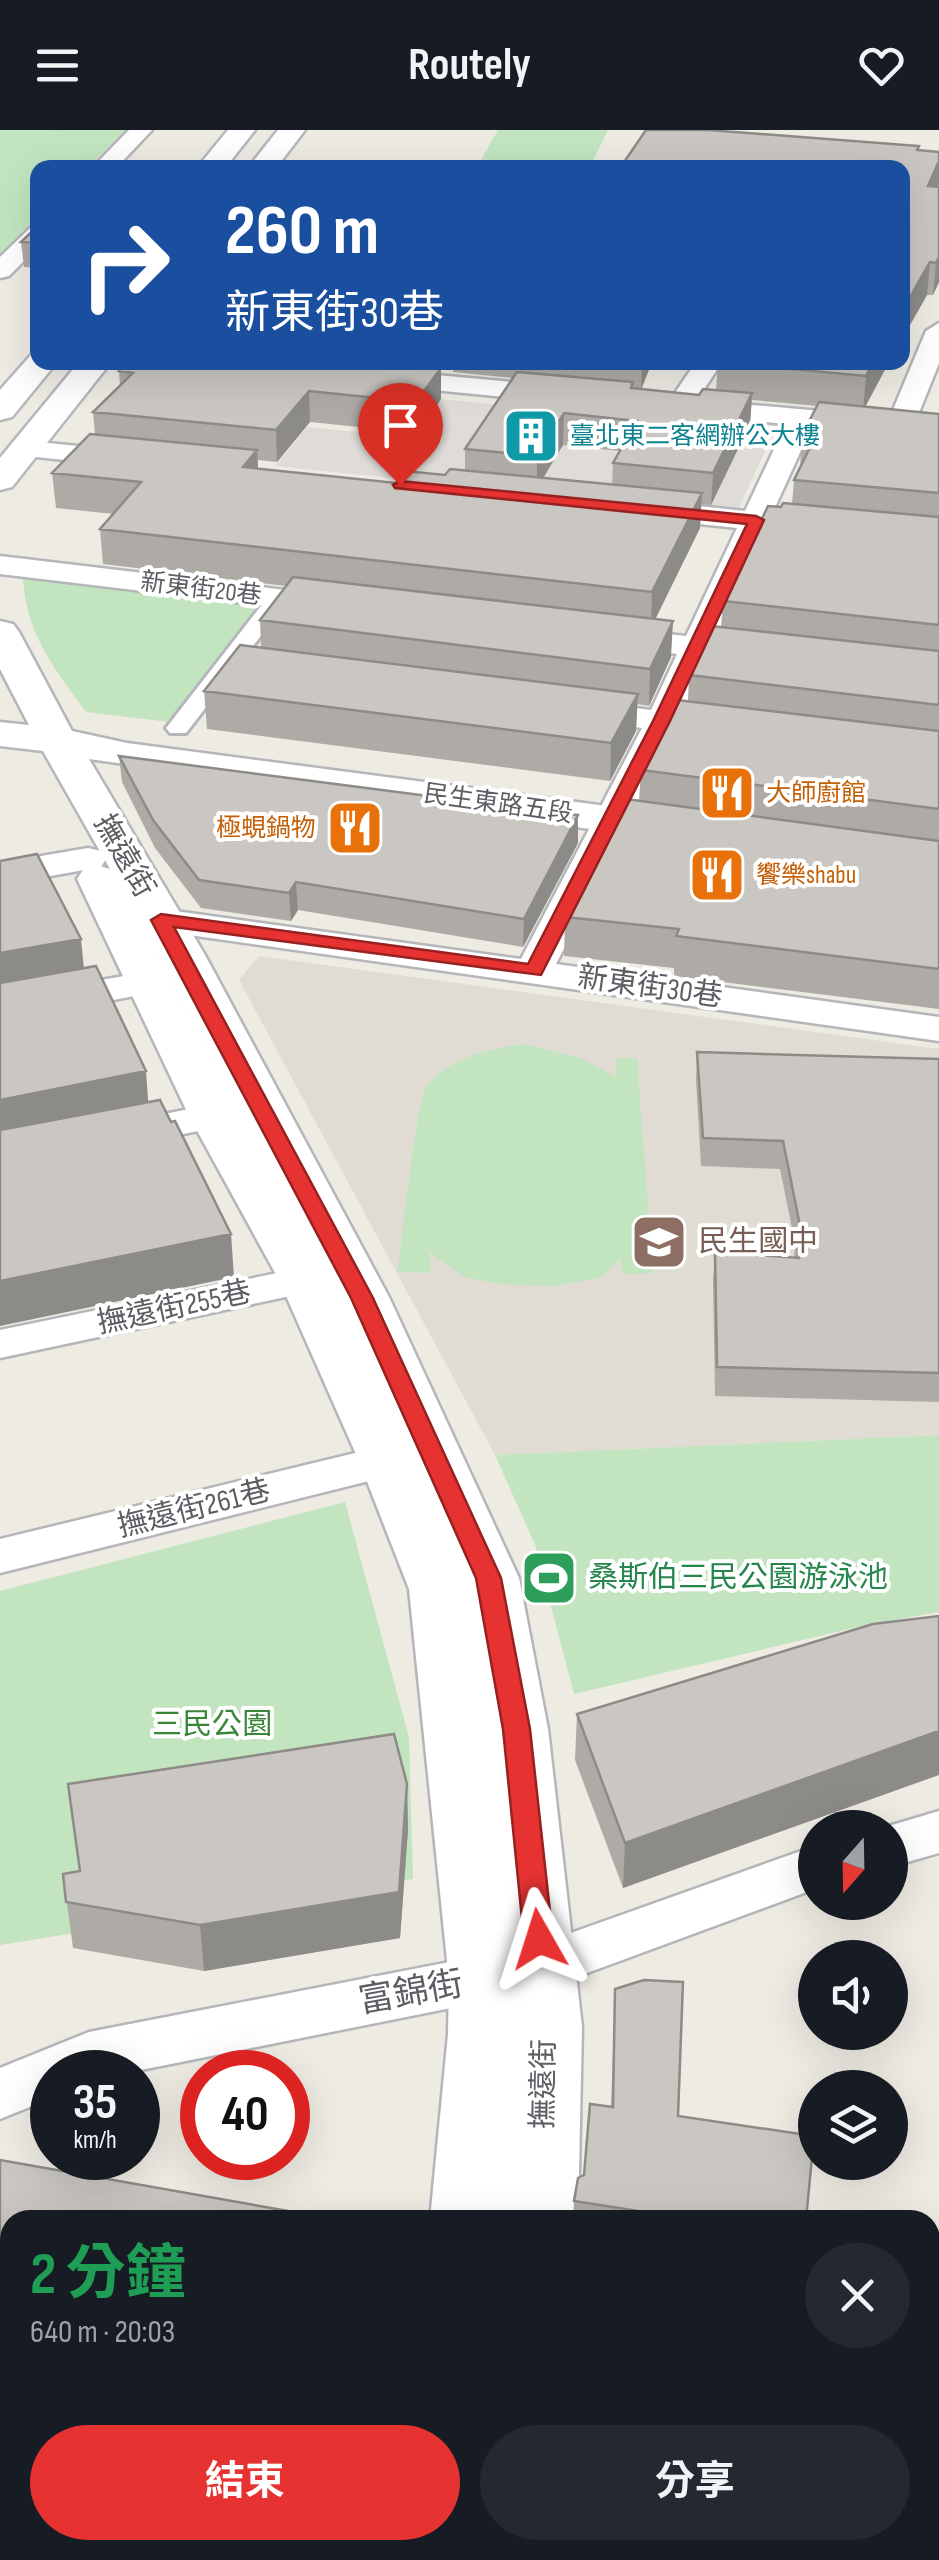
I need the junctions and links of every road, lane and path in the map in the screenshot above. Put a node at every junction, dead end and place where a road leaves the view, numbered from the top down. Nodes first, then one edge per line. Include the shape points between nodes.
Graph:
1 (141, 130) edge
2 (242, 130) edge
3 (292, 130) edge
4 (111, 160) edge
5 (217, 160) edge
6 (268, 160) edge
7 (30, 241) edge
8 (0, 271) edge
9 (939, 331) edge
10 (34, 370) edge
11 (90, 370) edge
12 (704, 370) edge
13 (354, 375) edge
14 (6, 396) edge
15 (598, 398) edge
16 (648, 402) edge
17 (679, 406) junction
18 (804, 417) junction
19 (900, 426) junction
20 (939, 430) edge
21 (162, 462) edge
22 (9, 472) edge
23 (618, 506) edge
24 (756, 520) junction
25 (939, 540) edge
26 (0, 565) edge
27 (279, 598) junction
28 (374, 609) edge
29 (0, 632) edge
30 (583, 634) edge
31 (697, 647) junction
32 (790, 658) edge
33 (226, 666) junction
34 (266, 671) edge
35 (543, 706) edge
36 (662, 721) junction
37 (178, 728) dead end
38 (761, 734) edge
39 (26, 736) edge
40 (617, 809) junction
41 (730, 824) edge
42 (88, 859) junction
43 (0, 874) edge
44 (153, 946) junction
45 (534, 970) junction
46 (0, 1010) edge
47 (939, 1029) edge
48 (214, 1116) junction
49 (0, 1160) edge
50 (327, 1276) junction
51 (0, 1344) edge
52 (388, 1462) junction
53 (0, 1556) edge
54 (939, 1832) edge
55 (908, 1841) edge
56 (798, 1873) edge
57 (513, 1974) junction
58 (0, 2094) edge
59 (469, 2210) edge
60 (540, 2210) edge

1 - 4 street
2 - 5 street
3 - 6 street
7 - 8 street
9 - 19 street
10 - 14 street
11 - 22 street
12 - 17 street
13 - 15 street
16 - 17 street
17 - 18 street
18 - 19 street
18 - 24 street
19 - 20 street
21 - 22 street
23 - 24 street
24 - 25 street
24 - 31 street
26 - 27 street, 新東街20巷
27 - 28 street, 新東街20巷
27 - 33 street
29 - 39 street, 撫遠街
30 - 31 street
31 - 32 street
31 - 36 street
33 - 34 street
33 - 37 street
35 - 36 street
36 - 38 street
36 - 40 street
39 - 40 street, 民生東路五段 via 127,755
39 - 42 street, 撫遠街 via 32,764
39 - 44 street, 撫遠街
40 - 41 street, 民生東路五段
40 - 45 street
42 - 43 street
42 - 44 street, 撫遠街
44 - 45 street, 新東街30巷
44 - 46 street, 新東街30巷
44 - 48 street, 撫遠街
44 - 50 street, 撫遠街
45 - 47 street, 新東街30巷
48 - 49 street
48 - 50 street, 撫遠街
50 - 51 street, 撫遠街255巷
50 - 52 street, 撫遠街
50 - 57 street, 撫遠街 via 489,1578 516,1729
52 - 53 street, 撫遠街261巷
52 - 57 street, 撫遠街 via 439,1589
54 - 55 street
56 - 57 street, 富錦街
57 - 58 street, 富錦街 via 89,2056
57 - 59 street, 撫遠街 via 484,2034
57 - 60 street, 撫遠街 via 546,2027

